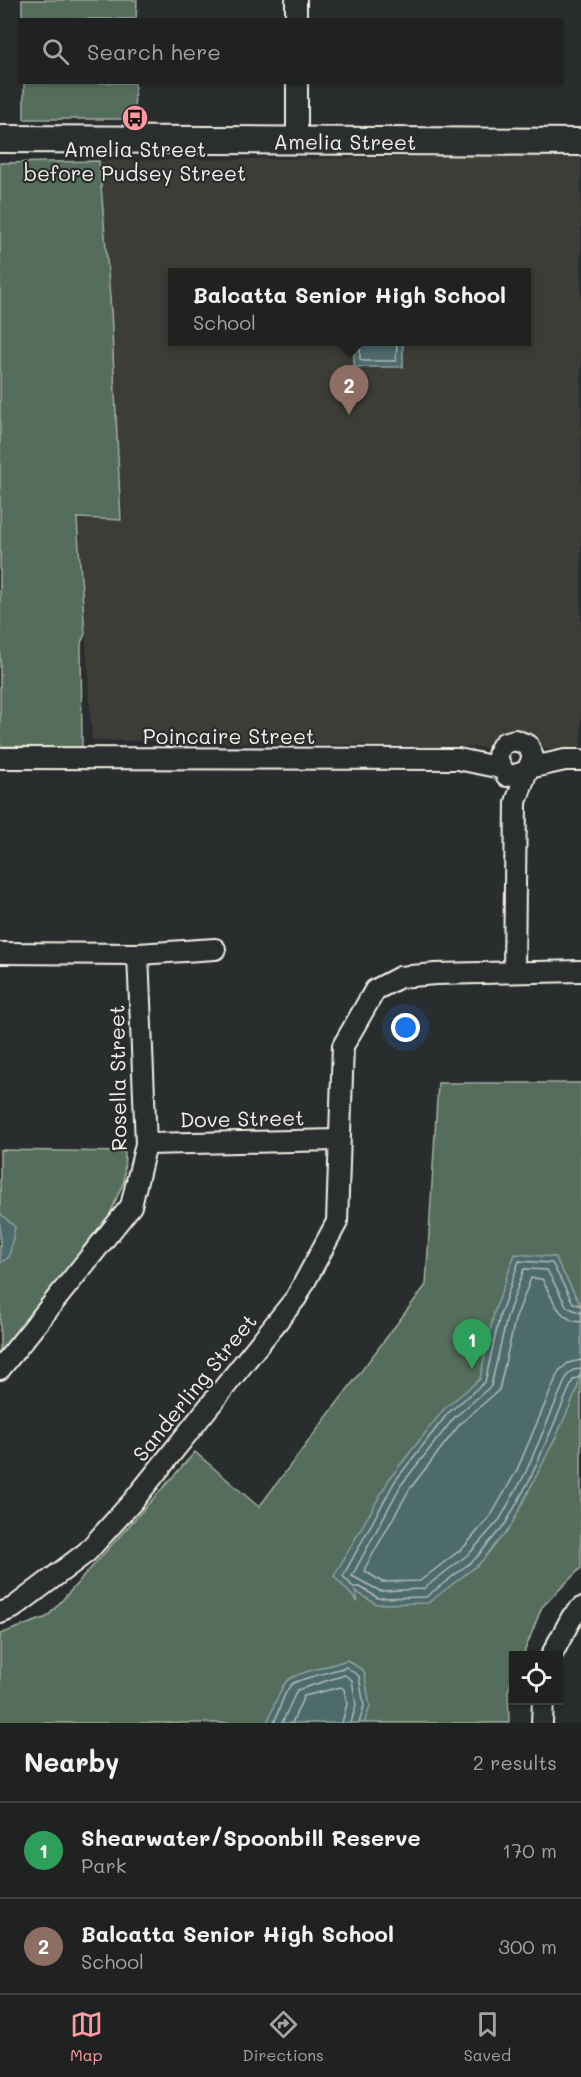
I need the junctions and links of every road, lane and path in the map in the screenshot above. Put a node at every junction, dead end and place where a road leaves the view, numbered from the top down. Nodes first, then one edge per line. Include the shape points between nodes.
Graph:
1 (296, 0) edge
2 (296, 18) edge
3 (297, 84) edge
4 (0, 126) edge
5 (581, 129) edge
6 (297, 134) junction
7 (0, 139) edge
8 (581, 142) edge
9 (504, 743) junction
10 (530, 748) junction
11 (0, 758) edge
12 (459, 759) junction
13 (573, 760) edge
14 (504, 770) junction
15 (528, 770) junction
16 (516, 802) junction
17 (215, 949) dead end
18 (0, 953) edge
19 (138, 954) junction
20 (514, 970) junction
21 (581, 971) edge
22 (338, 1140) junction
23 (146, 1144) junction
24 (0, 1369) edge
25 (581, 1608) edge
26 (0, 1612) edge
27 (555, 1651) edge
28 (543, 1705) edge
29 (542, 1723) edge

1 - 2 street
3 - 6 street
4 - 6 main road, Amelia Street
5 - 6 main road, Amelia Street
6 - 7 main road, Amelia Street
6 - 8 main road, Amelia Street
9 - 10 street via 518,740
9 - 12 street, Poincaire Street
9 - 14 street via 498,755
10 - 13 street
10 - 15 street via 533,760
11 - 12 street, Poincaire Street
12 - 14 street, Poincaire Street
13 - 15 street
14 - 15 street via 517,775
14 - 16 street
15 - 16 street
16 - 20 street
17 - 19 street
18 - 19 street
19 - 23 street, Rosella Street
20 - 21 street, Sanderling Street
20 - 22 street, Sanderling Street via 400,977 375,990 343,1046
22 - 23 street, Dove Street
22 - 26 street, Sanderling Street via 336,1222 296,1298 134,1500 87,1552 13,1608
23 - 24 street, Rosella Street via 131,1206
25 - 27 street
28 - 29 street

